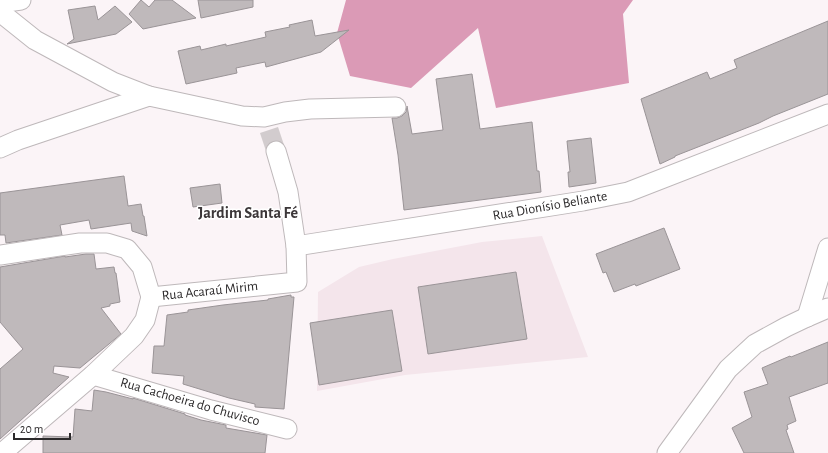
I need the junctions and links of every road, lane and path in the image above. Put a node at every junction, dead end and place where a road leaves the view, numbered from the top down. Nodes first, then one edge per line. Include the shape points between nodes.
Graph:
1 (22, 0) edge
2 (0, 3) edge
3 (0, 12) edge
4 (149, 96) junction
5 (396, 107) dead end
6 (828, 114) edge
7 (0, 148) edge
8 (276, 151) tunnel mouth
9 (296, 246) junction
10 (828, 248) edge
11 (0, 255) edge
12 (151, 297) junction
13 (828, 308) edge
14 (807, 316) junction
15 (93, 375) junction
16 (287, 429) dead end
17 (2, 453) edge
18 (667, 453) edge

1 - 2 street
3 - 4 street via 35,40 113,82
4 - 5 street via 266,123 284,112
4 - 7 street
6 - 9 street, Rua Dionísio Beliante via 628,192
8 - 9 street via 288,192
9 - 12 street, Rua Acaraú Mirim via 297,282
10 - 14 street
11 - 12 street via 80,243 107,243 127,249 142,267
12 - 15 street, Rua Acaraú Mirim via 145,320 134,336
13 - 14 street
14 - 18 street via 755,344 728,370
15 - 16 street, Rua Cachoeira do Chuvisco via 211,410
15 - 17 street, Rua Acaraú Mirim

